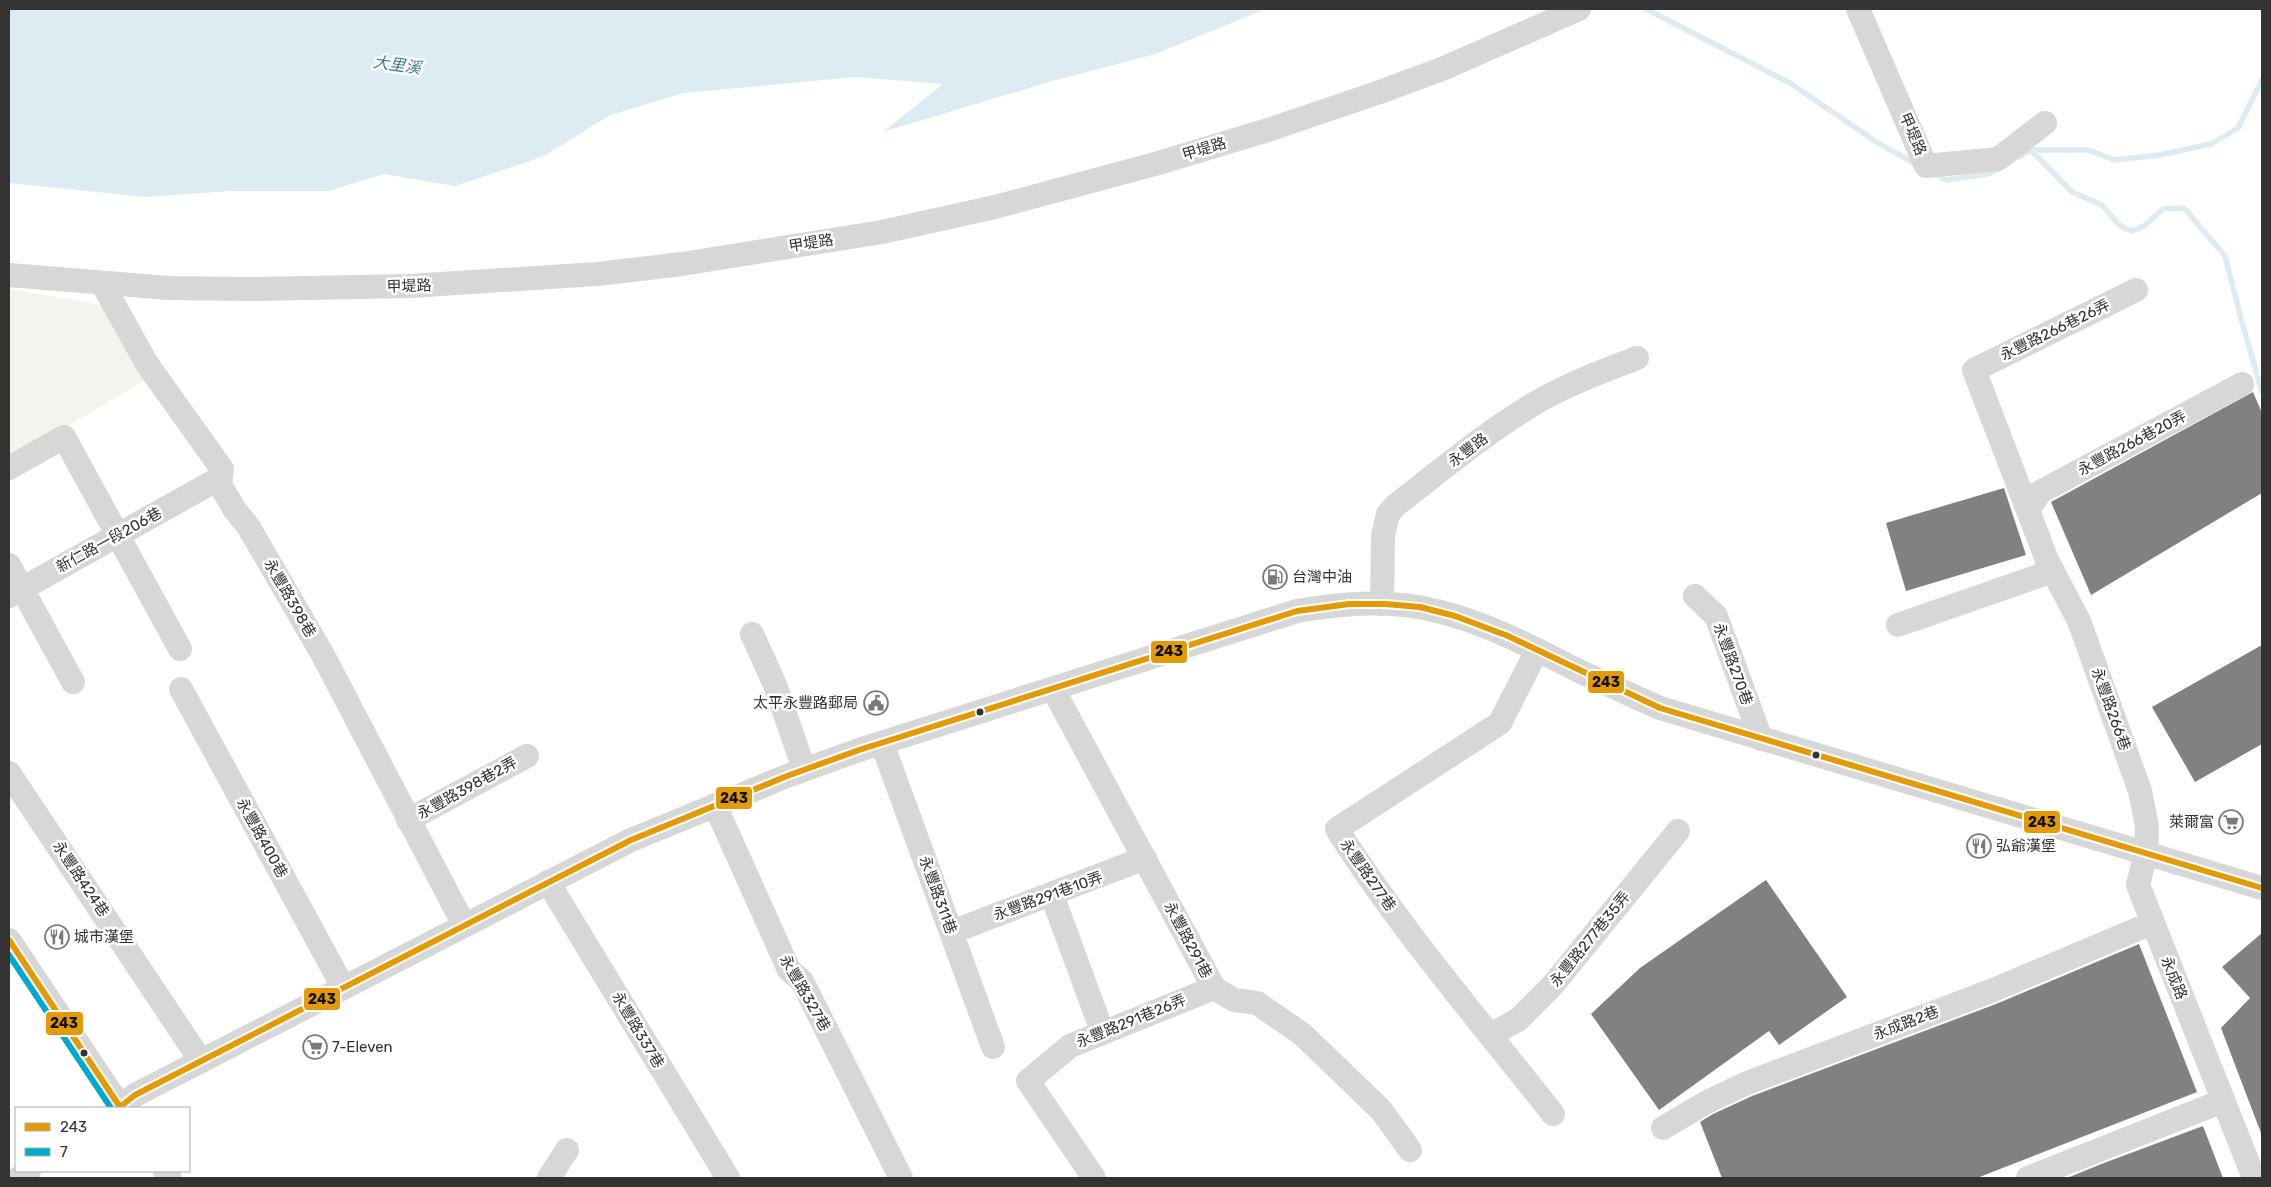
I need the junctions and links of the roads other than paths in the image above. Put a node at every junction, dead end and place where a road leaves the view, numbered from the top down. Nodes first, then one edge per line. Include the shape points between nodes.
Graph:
1 (1579, 9) edge
2 (1858, 9) edge
3 (2045, 123) dead end
4 (9, 275) edge
5 (102, 283) junction
6 (2136, 290) dead end
7 (1637, 358) dead end
8 (1974, 370) joint
9 (2242, 384) dead end
10 (9, 468) edge
11 (220, 478) junction
12 (2028, 510) junction
13 (116, 536) junction
14 (9, 565) edge
15 (2053, 571) junction
16 (15, 592) edge
17 (1695, 596) dead end
18 (1382, 604) junction
19 (1898, 625) dead end
20 (752, 634) dead end
21 (180, 649) dead end
22 (1537, 650) junction
23 (73, 682) dead end
24 (1053, 688) junction
25 (181, 689) dead end
26 (1761, 738) junction
27 (882, 743) junction
28 (527, 756) dead end
29 (804, 770) junction
30 (9, 772) edge
31 (715, 805) junction
32 (408, 820) junction
33 (1678, 830) dead end
34 (2146, 853) junction
35 (1145, 858) junction
36 (548, 882) junction
37 (2262, 888) edge
38 (1052, 895) junction
39 (2152, 923) junction
40 (464, 926) junction
41 (952, 932) junction
42 (9, 940) edge
43 (343, 987) junction
44 (1214, 988) junction
45 (1098, 1020) dead end
46 (1491, 1035) junction
47 (993, 1047) dead end
48 (201, 1061) junction
49 (2223, 1101) junction
50 (119, 1107) edge
51 (121, 1107) edge
52 (1553, 1114) dead end
53 (1663, 1128) dead end
54 (567, 1150) dead end
55 (1410, 1150) dead end
56 (550, 1178) edge
57 (728, 1178) edge
58 (901, 1178) edge
59 (1094, 1178) edge
60 (2028, 1178) edge
61 (2254, 1178) edge

1 - 5 street, 甲堤路 via 1442,69 1268,130 995,207 882,232 682,264 504,282 248,289
2 - 3 street, 甲堤路 via 1926,166 1998,159
4 - 5 street, 甲堤路
5 - 11 street, 永豐路398巷 via 147,364 222,469
6 - 8 street, 永豐路266巷26弄
7 - 18 street, 永豐路 via 1532,405 1476,443 1396,505 1388,514 1384,536
8 - 12 street, 永豐路266巷
9 - 12 street, 永豐路266巷20弄 via 2040,492
10 - 13 street via 64,437
11 - 13 street, 新仁路一段206巷
11 - 32 street, 永豐路398巷 via 220,485 248,526 323,655
12 - 15 street, 永豐路266巷
13 - 16 street, 新仁路一段206巷
13 - 21 street
14 - 16 street
15 - 19 street
15 - 34 street, 永豐路266巷 via 2079,621 2140,791 2147,826
16 - 23 street
17 - 26 street, 永豐路270巷 via 1716,616
18 - 22 street via 1436,610 1498,630
18 - 24 street via 1345,604 1297,611
20 - 29 street via 775,685
22 - 26 street via 1660,708
22 - 46 street, 永豐路277巷 via 1500,723 1337,829 1398,918
24 - 27 street
24 - 35 street, 永豐路291巷
25 - 43 street, 永豐路400巷
26 - 34 street
27 - 29 street
27 - 41 street, 永豐路311巷
28 - 32 street, 永豐路398巷2弄
29 - 31 street
30 - 48 street, 永豐路424巷
31 - 36 street via 631,840
31 - 58 street, 永豐路327巷 via 789,970 802,981
32 - 40 street, 永豐路398巷
33 - 46 street, 永豐路277巷35弄 via 1552,986 1519,1019
34 - 37 street
34 - 39 street, 永成路 via 2138,885
35 - 38 street, 永豐路291巷10弄
35 - 44 street, 永豐路291巷
36 - 40 street
36 - 57 street, 永豐路337巷
38 - 41 street, 永豐路291巷10弄
38 - 45 street
39 - 49 street, 永成路
39 - 53 street, 永成路2巷 via 1991,991 1747,1083
40 - 43 street
41 - 47 street, 永豐路311巷
42 - 50 street
43 - 48 street
44 - 55 street, 永豐路291巷 via 1234,1000 1257,1003 1302,1034 1381,1110
44 - 59 street, 永豐路291巷26弄 via 1070,1046 1028,1081
46 - 52 street, 永豐路277巷
48 - 51 street via 135,1095
49 - 60 street
49 - 61 street, 永成路
54 - 56 street

